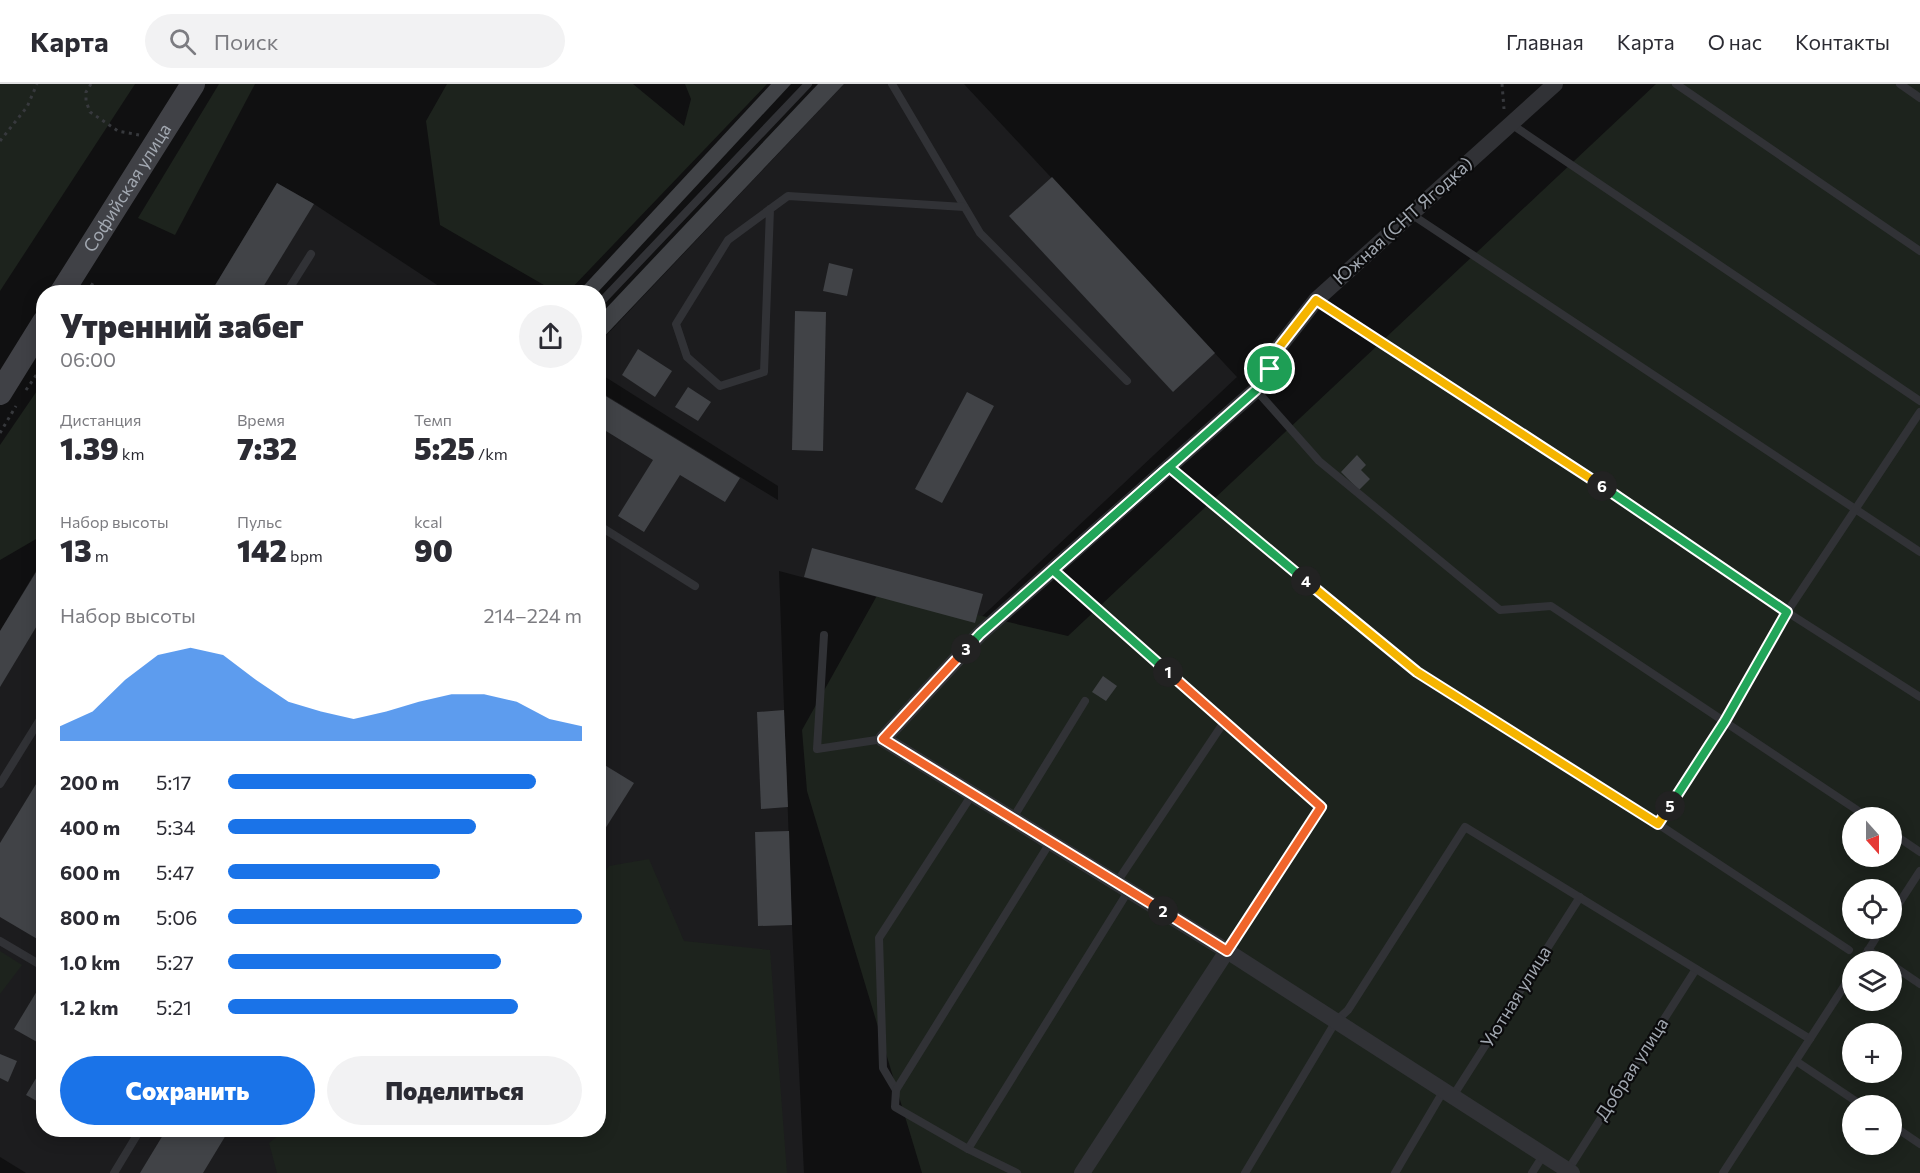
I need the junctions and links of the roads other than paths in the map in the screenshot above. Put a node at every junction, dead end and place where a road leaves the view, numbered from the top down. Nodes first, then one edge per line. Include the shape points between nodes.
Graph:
1 (193, 84) edge
2 (808, 84) edge
3 (892, 84) edge
4 (1555, 84) edge
5 (1676, 84) edge
6 (1900, 84) edge
7 (1920, 98) edge
8 (1508, 127) junction
9 (964, 207) junction
10 (770, 209) junction
11 (1411, 214) junction
12 (1920, 251) edge
13 (311, 254) dead end
14 (66, 285) edge
15 (291, 285) edge
16 (606, 297) edge
17 (1316, 300) junction
18 (36, 339) edge
19 (1127, 381) dead end
20 (1256, 390) junction
21 (0, 393) edge
22 (1920, 401) edge
23 (1920, 412) edge
24 (1169, 467) junction
25 (1855, 510) junction
26 (606, 530) edge
27 (1920, 552) edge
28 (1053, 570) junction
29 (695, 586) dead end
30 (1787, 612) junction
31 (824, 635) dead end
32 (1920, 697) edge
33 (1085, 701) dead end
34 (1725, 721) junction
35 (1224, 722) junction
36 (36, 726) edge
37 (883, 739) junction
38 (0, 784) edge
39 (973, 793) junction
40 (1853, 807) edge
41 (1013, 818) junction
42 (1658, 824) junction
43 (1051, 840) junction
44 (1902, 840) edge
45 (1920, 852) edge
46 (1920, 871) edge
47 (1123, 886) junction
48 (1580, 897) junction
49 (1902, 899) edge
50 (1875, 939) edge
51 (0, 941) edge
52 (1849, 950) dead end
53 (1868, 950) edge
54 (1227, 951) junction
55 (36, 962) edge
56 (1696, 969) junction
57 (1902, 972) edge
58 (1920, 984) edge
59 (1842, 989) edge
60 (1336, 1021) junction
61 (1810, 1039) junction
62 (1796, 1061) junction
63 (896, 1089) junction
64 (1448, 1093) junction
65 (1847, 1095) edge
66 (1902, 1132) edge
67 (136, 1137) edge
68 (1920, 1144) edge
69 (968, 1149) junction
70 (1544, 1154) junction
71 (1570, 1172) edge
72 (114, 1173) edge
73 (1017, 1173) edge
74 (1082, 1173) edge
75 (1245, 1173) edge
76 (1395, 1173) edge
77 (1532, 1173) edge
78 (1723, 1173) edge

1 - 14 main road, Софийская улица
2 - 16 lane
3 - 9 lane
4 - 8 street, Южная (СНТ Ягодка)
5 - 12 lane
6 - 7 lane
8 - 11 street, Южная (СНТ Ягодка)
8 - 22 lane
9 - 10 lane via 788,196
9 - 19 lane via 980,233
10 - 10 lane via 728,240 676,324 687,357 720,386 764,372
11 - 17 street, Южная (СНТ Ягодка)
11 - 25 lane
13 - 15 lane
17 - 20 street, Южная (СНТ Ягодка) via 1280,346
17 - 30 lane
18 - 21 main road
20 - 24 street, Южная (СНТ Ягодка)
20 - 34 lane via 1319,461 1500,610 1551,606
23 - 25 lane
24 - 28 street, Южная (СНТ Ягодка)
24 - 42 lane via 1417,672
25 - 27 lane
25 - 30 lane
26 - 29 lane
28 - 35 lane
28 - 37 street, Южная (СНТ Ягодка) via 980,634
30 - 32 lane
30 - 34 lane
31 - 37 lane via 817,749
33 - 41 lane
34 - 40 lane
34 - 42 lane
35 - 47 lane
35 - 54 lane via 1321,807
36 - 38 lane
37 - 39 street
39 - 41 street
39 - 63 lane via 879,938 883,1068
41 - 43 street
42 - 52 lane
43 - 47 street
43 - 63 lane
44 - 45 lane
46 - 49 lane
47 - 54 street
47 - 69 lane
48 - 56 lane
48 - 60 lane via 1465,827 1348,1010
48 - 64 lane, Уютная улица
50 - 53 lane
51 - 55 lane
54 - 60 street
54 - 74 street
56 - 61 lane
56 - 71 lane, Добрая улица
57 - 58 lane
59 - 61 lane
60 - 64 street
60 - 75 lane
61 - 62 lane
62 - 65 lane
62 - 78 lane
63 - 69 lane via 896,1107
64 - 70 street
64 - 76 lane, Уютная улица
66 - 68 lane
67 - 72 lane
69 - 73 lane
70 - 71 street
70 - 77 lane

